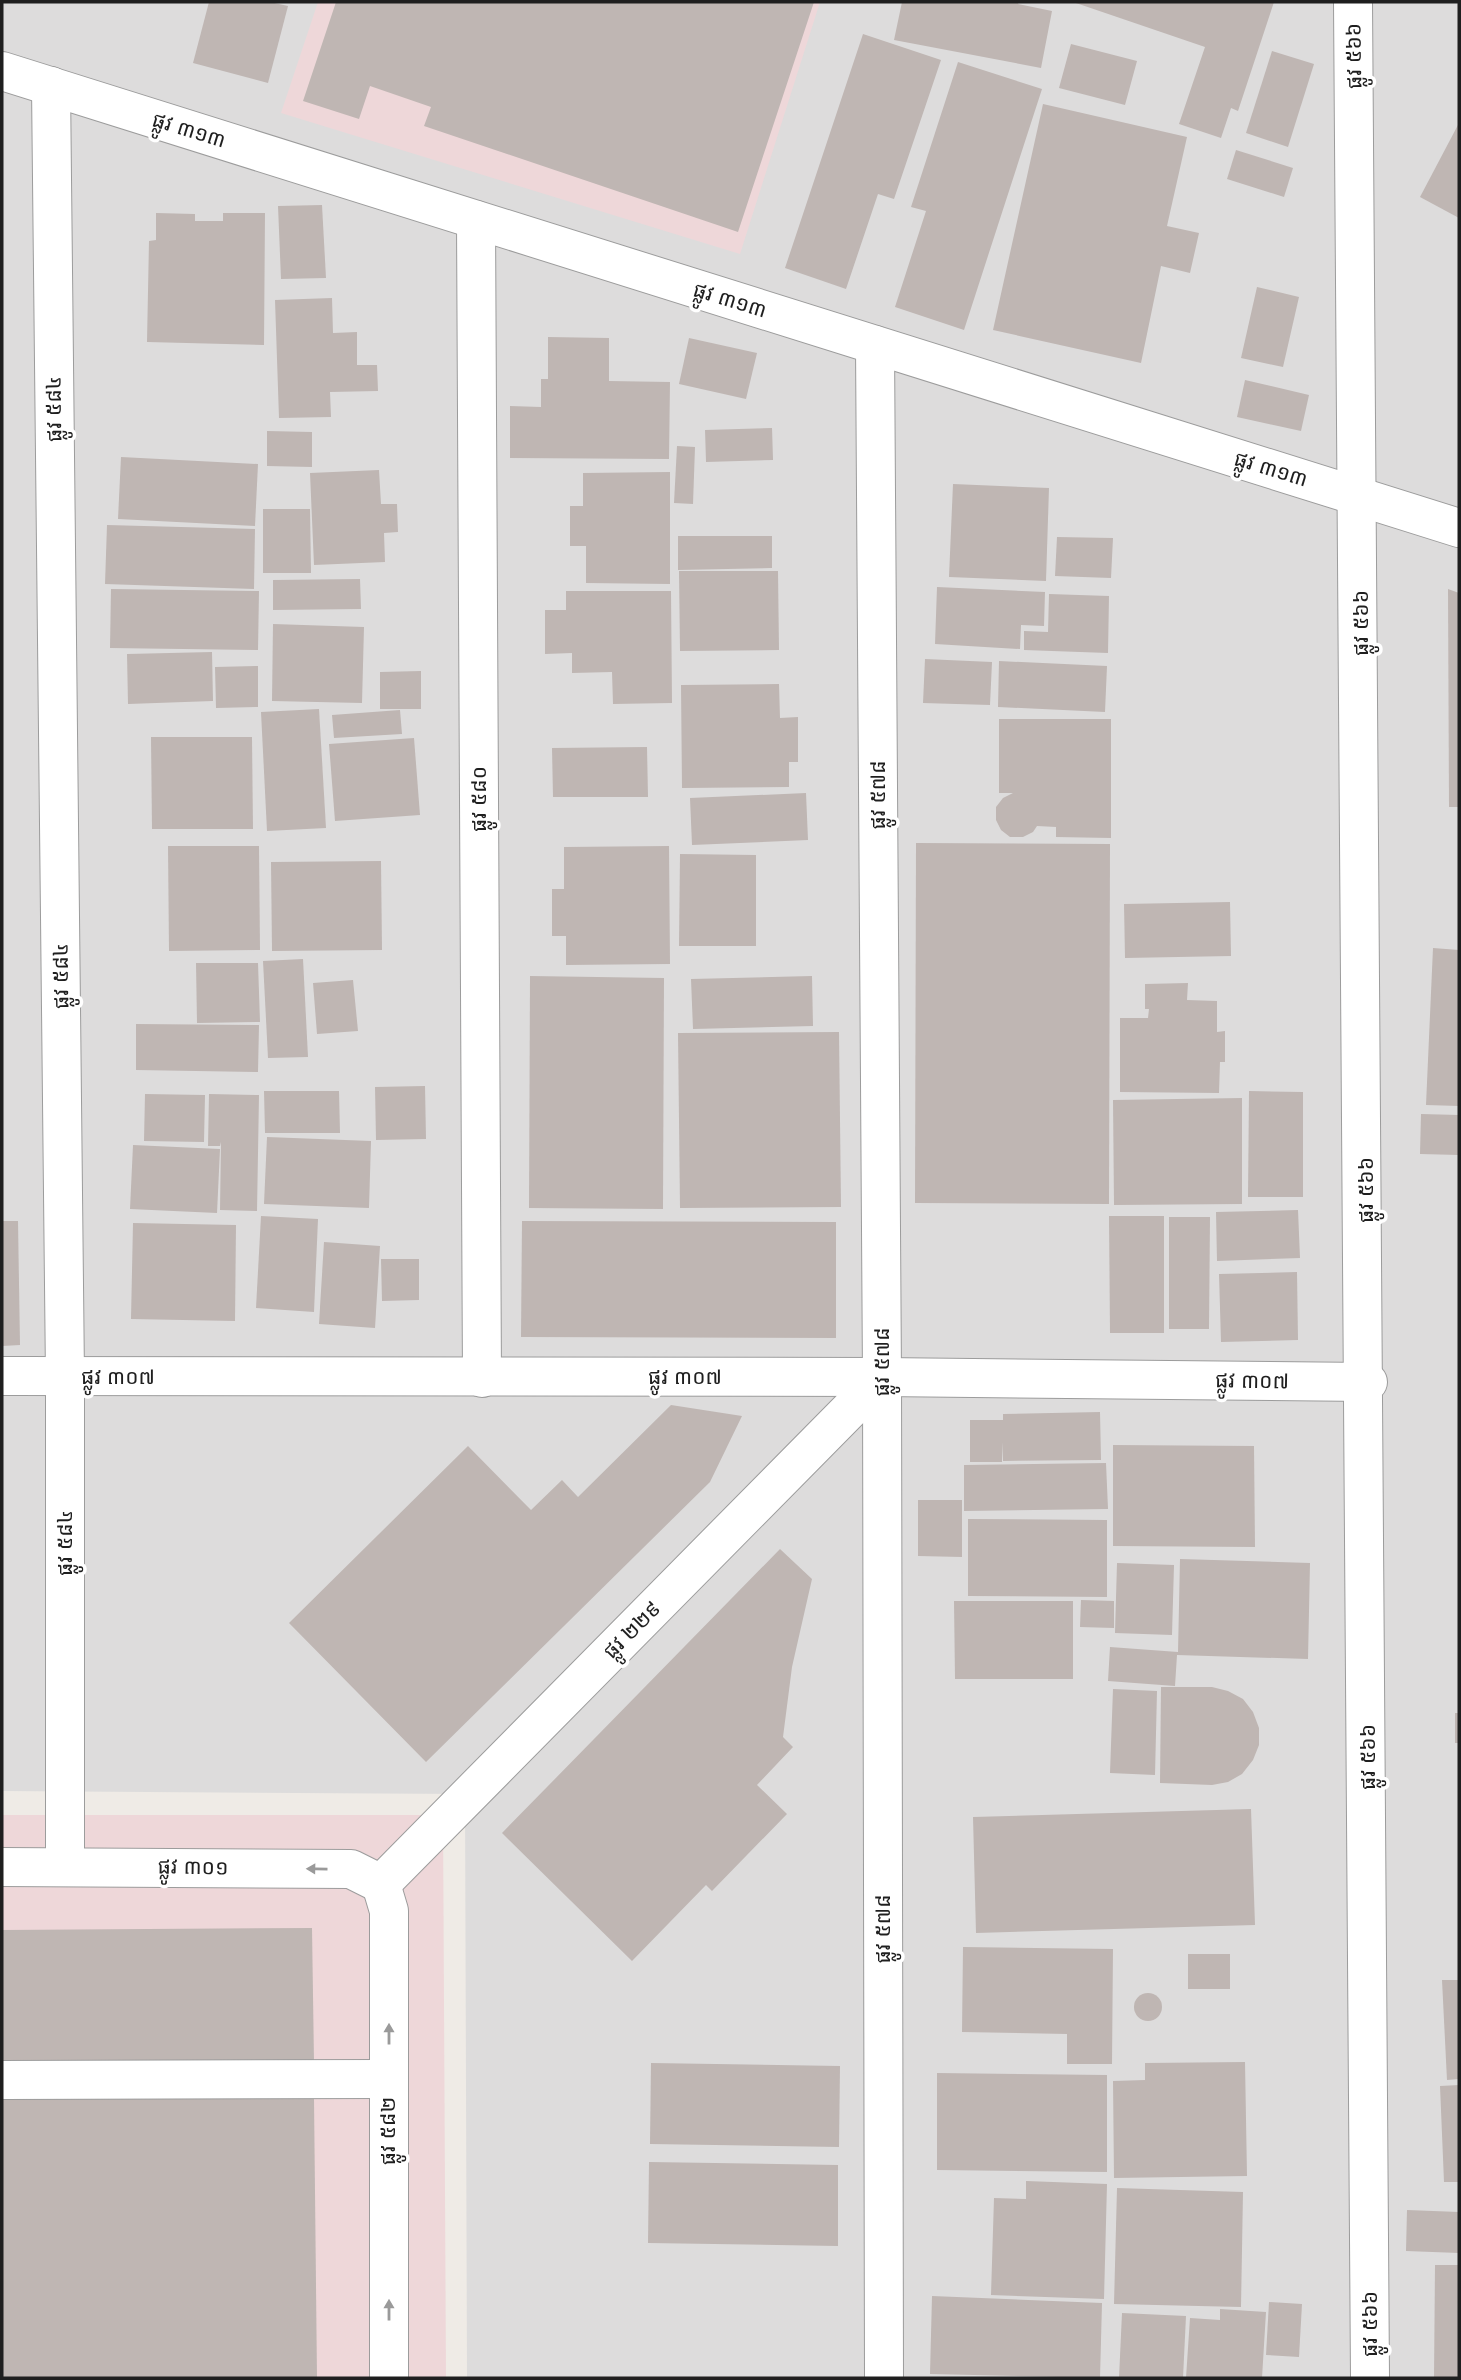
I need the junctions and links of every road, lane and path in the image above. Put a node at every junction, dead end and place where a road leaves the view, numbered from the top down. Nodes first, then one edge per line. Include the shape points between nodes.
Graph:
1 (1353, 2) edge
2 (2, 71) edge
3 (51, 86) junction
4 (476, 220) junction
5 (875, 345) junction
6 (1360, 497) junction
7 (1459, 528) edge
8 (2, 1376) edge
9 (65, 1377) junction
10 (882, 1377) junction
11 (482, 1378) junction
12 (1368, 1382) junction
13 (65, 1866) junction
14 (2, 1867) edge
15 (382, 1884) junction
16 (388, 2079) junction
17 (2, 2080) edge
18 (389, 2378) edge
19 (884, 2378) edge
20 (1370, 2378) edge

1 - 6 street, ផ្លូវ ៥៦៦
2 - 3 street, ផ្លូវ ៣១៣
3 - 4 street, ផ្លូវ ៣១៣
3 - 9 street, ផ្លូវ ៥៨៤
4 - 5 street, ផ្លូវ ៣១៣
4 - 11 street, ផ្លូវ ៥៨០
5 - 6 street, ផ្លូវ ៣១៣
5 - 10 street, ផ្លូវ ៥៧៨
6 - 7 street, ផ្លូវ ៣១៣
6 - 12 street, ផ្លូវ ៥៦៦
8 - 9 street, ផ្លូវ ៣០៧
9 - 11 street, ផ្លូវ ៣០៧
9 - 13 street, ផ្លូវ ៥៨៤
10 - 11 street, ផ្លូវ ៣០៧
10 - 12 street, ផ្លូវ ៣០៧
10 - 15 street, ផ្លូវ ២២៩
10 - 19 street, ផ្លូវ ៥៧៨
12 - 20 street, ផ្លូវ ៥៦៦
13 - 14 street, ផ្លូវ ៣០១
15 -> 13 street, ផ្លូវ ៣០១ via 351,1869
16 -> 15 street, ផ្លូវ ៥៨២ via 389,1911
16 - 17 street
18 -> 16 street, ផ្លូវ ៥៨២

